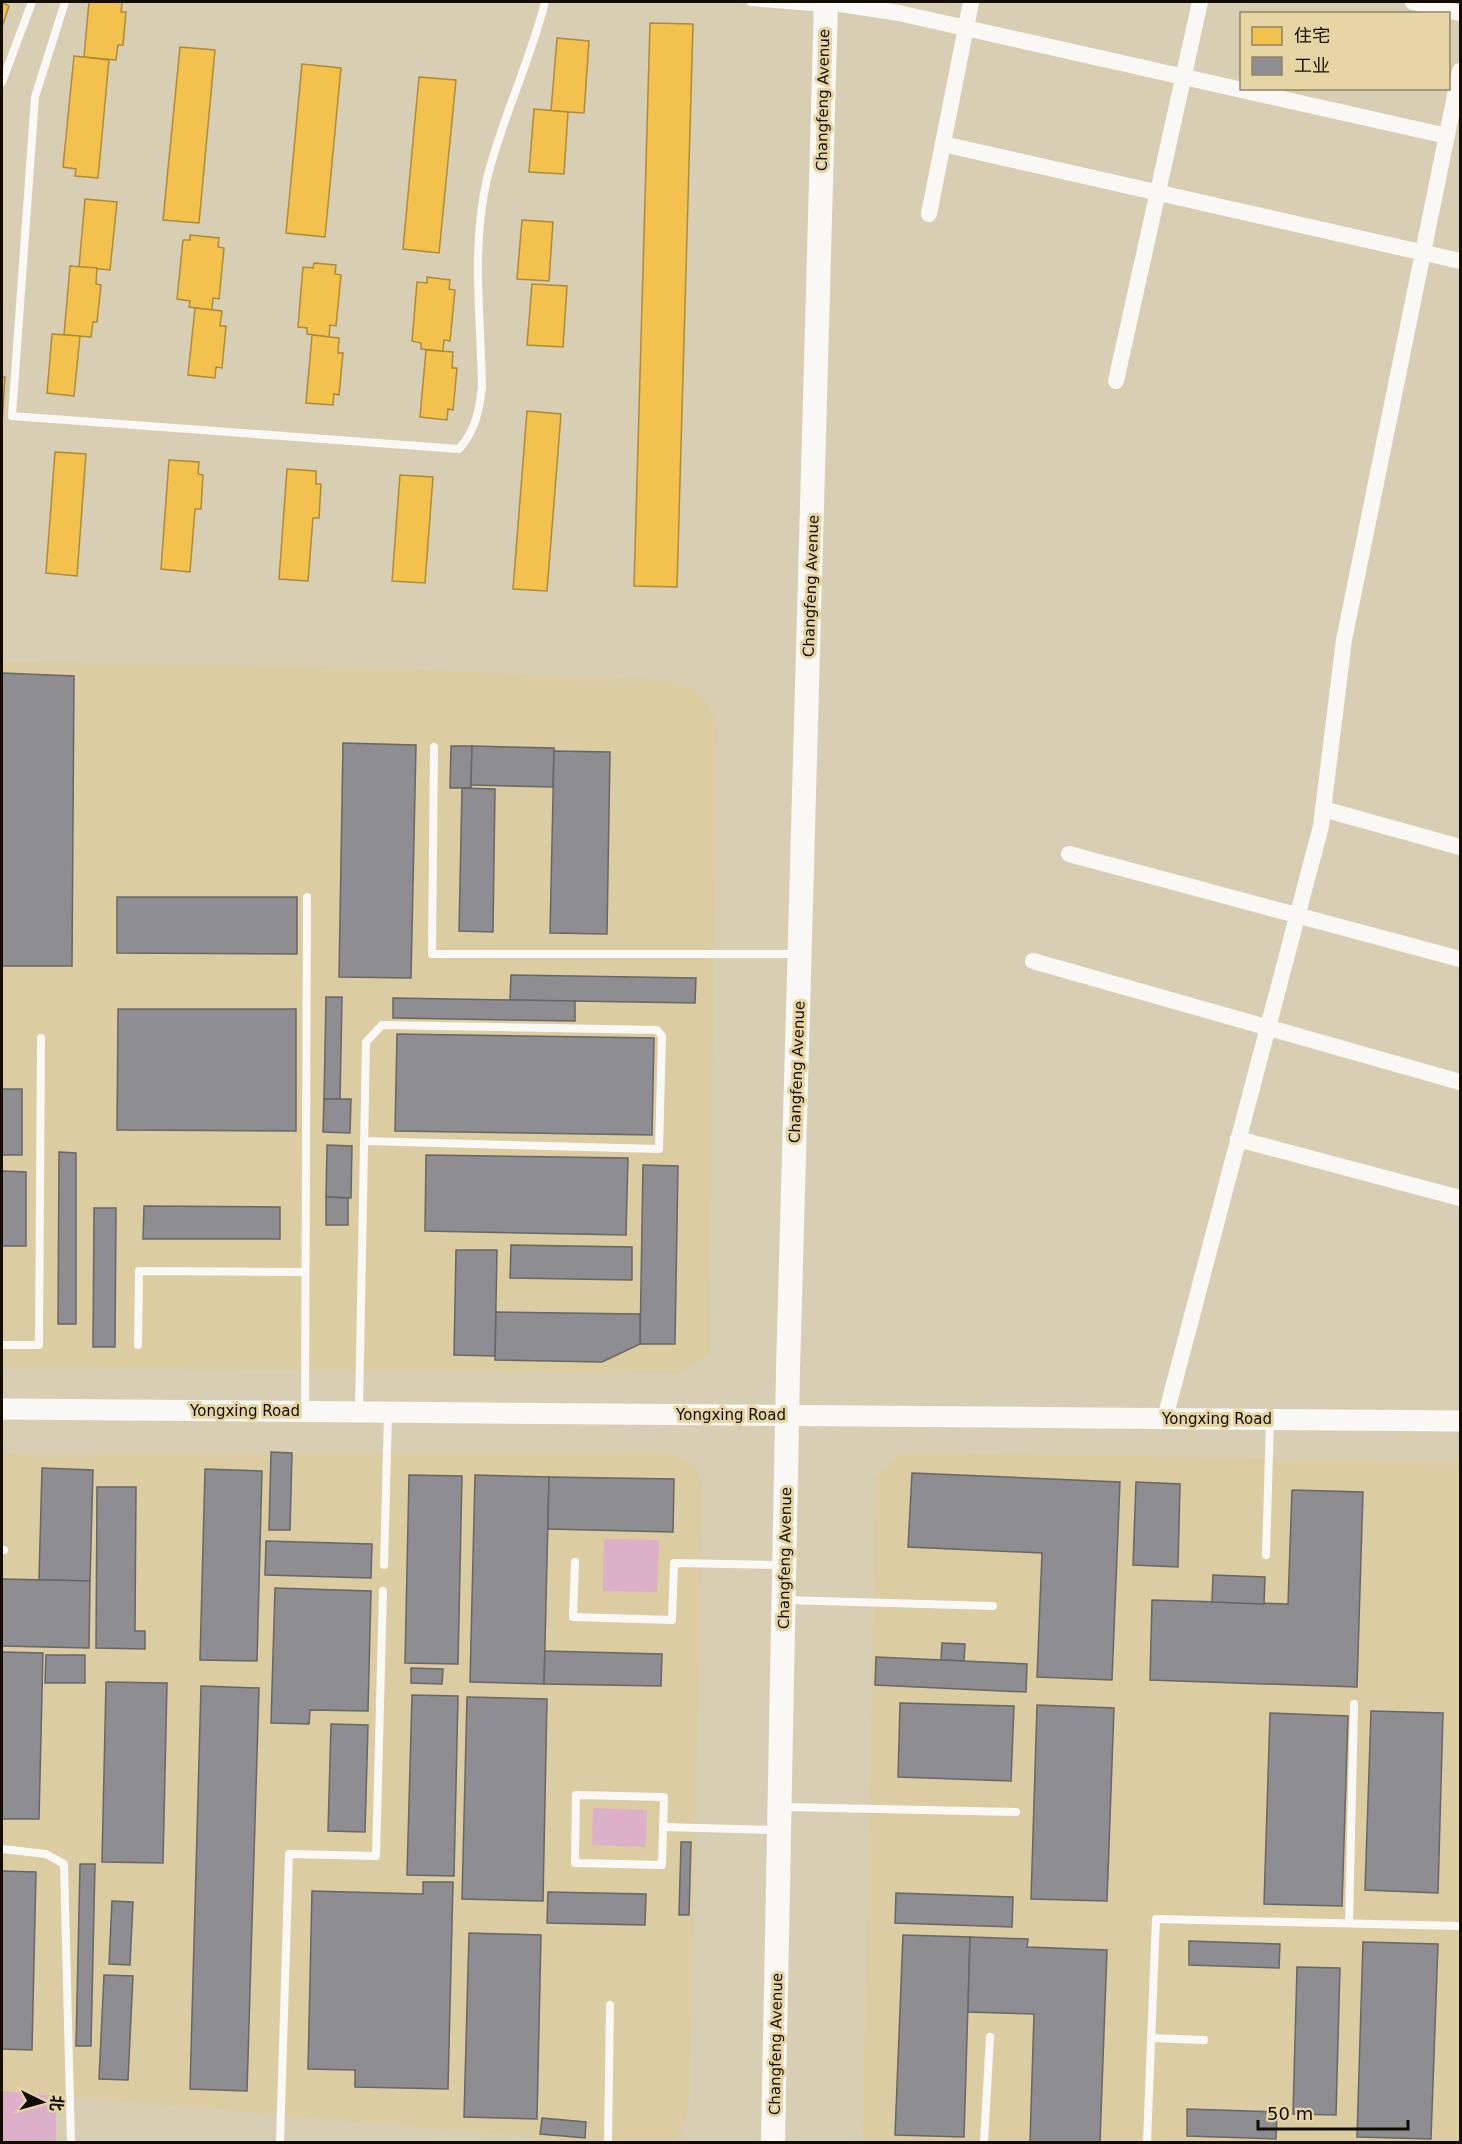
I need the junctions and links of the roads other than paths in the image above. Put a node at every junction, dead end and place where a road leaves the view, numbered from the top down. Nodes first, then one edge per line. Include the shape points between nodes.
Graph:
1 (32, 2) edge
2 (65, 2) edge
3 (545, 2) edge
4 (751, 2) edge
5 (971, 2) edge
6 (1200, 2) edge
7 (1413, 2) edge
8 (826, 4) edge
9 (1461, 13) edge
10 (966, 28) junction
11 (1461, 71) edge
12 (1183, 76) junction
13 (2, 82) edge
14 (1240, 89) edge
15 (1245, 90) edge
16 (1447, 136) junction
17 (943, 144) junction
18 (1157, 192) junction
19 (929, 214) dead end
20 (1424, 253) junction
21 (1461, 261) edge
22 (1116, 381) dead end
23 (434, 747) dead end
24 (1323, 809) junction
25 (1461, 848) edge
26 (1069, 854) dead end
27 (307, 897) dead end
28 (1297, 916) junction
29 (800, 954) junction
30 (1461, 959) edge
31 (1033, 961) dead end
32 (1267, 1027) junction
33 (40, 1038) dead end
34 (1461, 1082) edge
35 (1238, 1139) junction
36 (364, 1141) junction
37 (1461, 1198) edge
38 (305, 1272) junction
39 (138, 1345) dead end
40 (2, 1346) edge
41 (2, 1409) edge
42 (305, 1412) junction
43 (359, 1412) junction
44 (388, 1412) junction
45 (788, 1415) junction
46 (1165, 1418) junction
47 (1270, 1419) junction
48 (1461, 1421) edge
49 (1266, 1555) dead end
50 (574, 1562) dead end
51 (384, 1564) dead end
52 (785, 1565) junction
53 (383, 1591) dead end
54 (785, 1600) junction
55 (993, 1606) dead end
56 (1354, 1704) dead end
57 (1016, 1812) dead end
58 (781, 1818) junction
59 (663, 1827) junction
60 (2, 1848) edge
61 (1349, 1923) junction
62 (1461, 1926) edge
63 (610, 2005) dead end
64 (990, 2037) dead end
65 (1151, 2038) junction
66 (1204, 2040) dead end
67 (71, 2142) edge
68 (280, 2142) edge
69 (608, 2142) edge
70 (773, 2142) edge
71 (984, 2142) edge
72 (1147, 2142) edge

1 - 13 lane
2 - 3 lane via 35,97 12,416 459,449 472,435 480,409 479,259 486,182
4 - 8 lane
5 - 10 street
6 - 12 street
7 - 9 street
8 - 10 street via 899,13
8 - 29 main road, Changfeng Avenue
10 - 12 street
10 - 17 street
11 - 16 street
12 - 14 street
12 - 18 street
15 - 16 street
16 - 20 street
17 - 18 street
17 - 19 street
18 - 20 street
18 - 22 street
20 - 21 street
20 - 24 street via 1344,640
23 - 29 lane via 432,954
24 - 25 street
24 - 28 street
26 - 28 street
27 - 38 lane
28 - 30 street
28 - 32 street
29 - 45 main road, Changfeng Avenue
31 - 32 street
32 - 34 street
32 - 35 street
33 - 40 lane via 39,1346
35 - 37 street
35 - 46 street
36 - 36 lane via 366,1042 382,1025 657,1030 662,1036 659,1149
36 - 43 lane
38 - 39 lane via 139,1271
38 - 42 lane
41 - 42 street, Yongxing Road
42 - 43 street, Yongxing Road
43 - 44 street, Yongxing Road
44 - 45 street, Yongxing Road
44 - 51 lane
45 - 46 street, Yongxing Road
45 - 52 main road, Changfeng Avenue
46 - 47 street, Yongxing Road
47 - 48 street, Yongxing Road
47 - 49 lane
50 - 52 lane via 573,1617 672,1620 674,1563
52 - 54 main road, Changfeng Avenue
53 - 68 lane via 375,1856 289,1854
54 - 55 lane
54 - 58 main road, Changfeng Avenue
56 - 61 lane
57 - 58 lane
58 - 59 lane
58 - 70 main road, Changfeng Avenue
59 - 59 lane via 662,1865 575,1863 576,1795 664,1797
60 - 67 lane via 46,1854 64,1864
61 - 62 lane
61 - 65 lane via 1156,1919
63 - 69 lane
64 - 71 lane
65 - 66 lane
65 - 72 lane

